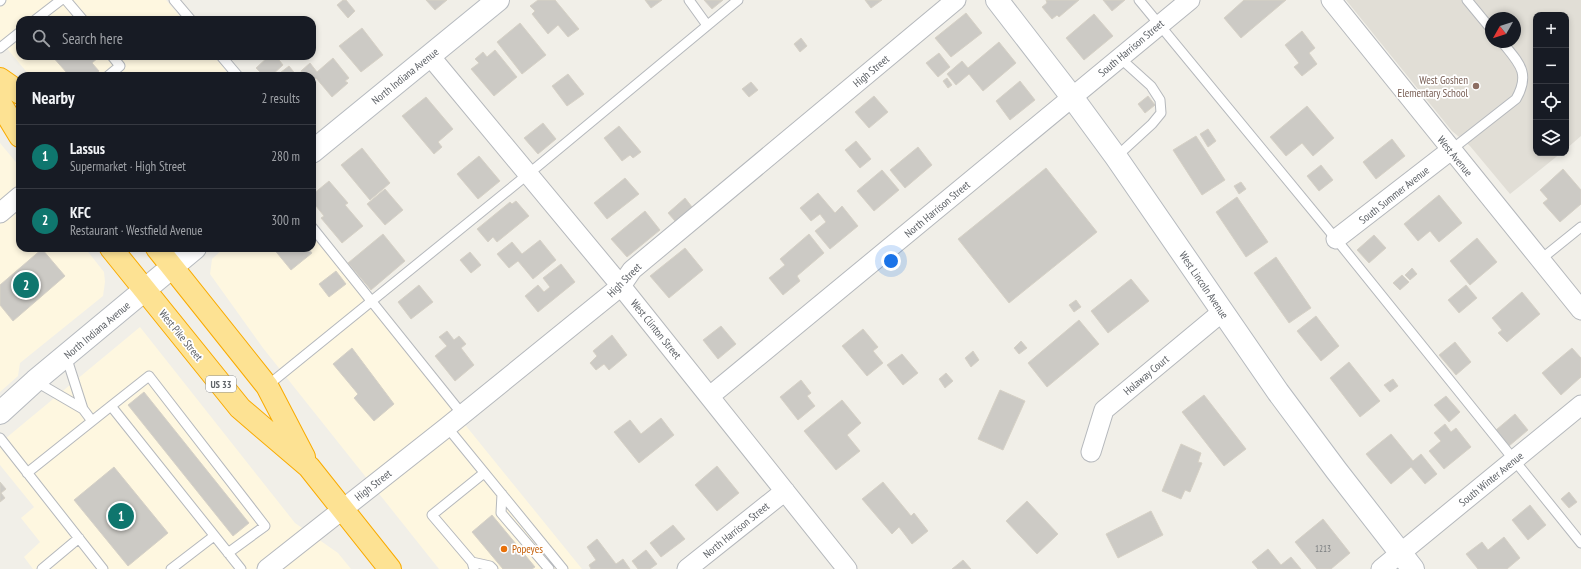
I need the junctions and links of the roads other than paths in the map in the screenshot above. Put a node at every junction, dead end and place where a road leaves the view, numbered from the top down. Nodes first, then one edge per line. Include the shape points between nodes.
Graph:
1 (61, 0) edge
2 (66, 0) edge
3 (174, 0) edge
4 (498, 0) edge
5 (689, 0) edge
6 (738, 0) edge
7 (956, 0) edge
8 (997, 0) edge
9 (1139, 0) edge
10 (1190, 0) edge
11 (1331, 0) edge
12 (1468, 0) edge
13 (40, 16) edge
14 (80, 16) edge
15 (188, 16) edge
16 (1485, 21) edge
17 (707, 25) junction
18 (1159, 25) junction
19 (16, 35) edge
20 (0, 48) edge
21 (1507, 48) edge
22 (430, 56) junction
23 (1120, 58) junction
24 (115, 60) edge
25 (224, 60) edge
26 (113, 72) edge
27 (235, 72) edge
28 (0, 79) edge
29 (16, 90) edge
30 (1072, 97) junction
31 (0, 103) edge
32 (16, 129) edge
33 (316, 149) edge
34 (1451, 150) junction
35 (1116, 157) junction
36 (528, 174) junction
37 (16, 199) edge
38 (0, 213) edge
39 (1581, 227) edge
40 (316, 232) edge
41 (1336, 239) junction
42 (114, 252) edge
43 (160, 252) edge
44 (190, 252) edge
45 (1540, 260) junction
46 (172, 267) junction
47 (621, 286) junction
48 (145, 290) junction
49 (371, 302) junction
50 (1581, 310) edge
51 (1222, 312) junction
52 (66, 356) junction
53 (35, 381) junction
54 (267, 386) junction
55 (710, 396) junction
56 (1581, 405) edge
57 (111, 406) junction
58 (83, 409) junction
59 (0, 413) edge
60 (462, 414) junction
61 (92, 421) junction
62 (447, 427) junction
63 (0, 438) edge
64 (1090, 452) dead end
65 (1514, 460) junction
66 (309, 467) junction
67 (27, 473) junction
68 (484, 473) junction
69 (785, 491) junction
70 (502, 494) junction
71 (343, 509) junction
72 (214, 536) junction
73 (79, 538) junction
74 (1581, 543) edge
75 (228, 553) junction
76 (1407, 561) edge
77 (475, 567) edge
78 (42, 569) edge
79 (103, 569) edge
80 (171, 569) edge
81 (241, 569) edge
82 (268, 569) edge
83 (390, 569) edge
84 (493, 569) edge
85 (549, 569) edge
86 (563, 569) edge
87 (688, 569) edge
88 (847, 569) edge
89 (1381, 569) edge

1 - 13 lane
2 - 14 lane
3 - 15 lane
4 - 22 street, North Indiana Avenue
5 - 17 lane
6 - 17 lane
7 - 47 street, High Street via 632,270
8 - 30 street, West Lincoln Avenue
9 - 18 lane
10 - 18 street, South Harrison Street
11 - 34 street, West Avenue
12 - 16 lane
17 - 36 lane
18 - 23 street, South Harrison Street
18 - 41 lane
19 - 20 lane
21 - 34 lane via 1523,74 1523,87 1516,99
22 - 33 street, North Indiana Avenue
22 - 36 street, West Clinton Street
23 - 30 street, South Harrison Street
23 - 35 lane via 1151,86 1160,100 1161,113
24 - 26 lane via 120,66
25 - 27 lane
28 - 29 highway
30 - 35 street, West Lincoln Avenue
30 - 55 street, North Harrison Street
31 - 32 highway
34 - 41 street, South Summer Avenue
34 - 45 street, West Avenue
35 - 51 street, West Lincoln Avenue
36 - 47 street, West Clinton Street
36 - 49 lane
37 - 38 street
39 - 45 lane
40 - 49 lane
41 - 65 lane
42 - 48 highway, West Pike Street / US 33
43 - 46 highway, West Pike Street
44 - 46 street, North Indiana Avenue
45 - 50 street, West Avenue
46 - 48 street, North Indiana Avenue
46 - 54 highway, West Pike Street
47 - 55 street, West Clinton Street
47 - 60 street, High Street
48 - 52 street, North Indiana Avenue
48 - 66 highway, West Pike Street / US 33 via 240,408
49 - 54 lane
49 - 60 lane
51 - 64 street, Holaway Court via 1104,410
51 - 76 street, West Lincoln Avenue via 1336,470
52 - 53 street, North Indiana Avenue
52 - 58 lane
53 - 58 lane
53 - 59 street, North Indiana Avenue
54 - 66 highway, West Pike Street
55 - 69 street, West Clinton Street
56 - 65 street, South Winter Avenue
57 - 61 lane
57 - 72 lane
57 - 75 lane via 149,376 265,526
58 - 61 lane
60 - 62 street, High Street
61 - 67 lane
62 - 68 lane
62 - 71 street, High Street
63 - 67 lane
65 - 74 lane
65 - 76 street, South Winter Avenue
66 - 71 highway, West Pike Street / US 33
67 - 73 lane
68 - 70 lane
68 - 77 lane via 432,515
69 - 87 street, North Harrison Street
69 - 88 street, West Clinton Street
70 - 85 lane via 501,513
70 - 86 lane
71 - 82 street, High Street
71 - 83 highway, West Pike Street / US 33
72 - 75 lane
72 - 80 lane
73 - 78 lane
73 - 79 lane
75 - 81 lane
76 - 89 street, South Winter Avenue
77 - 84 lane via 490,566

